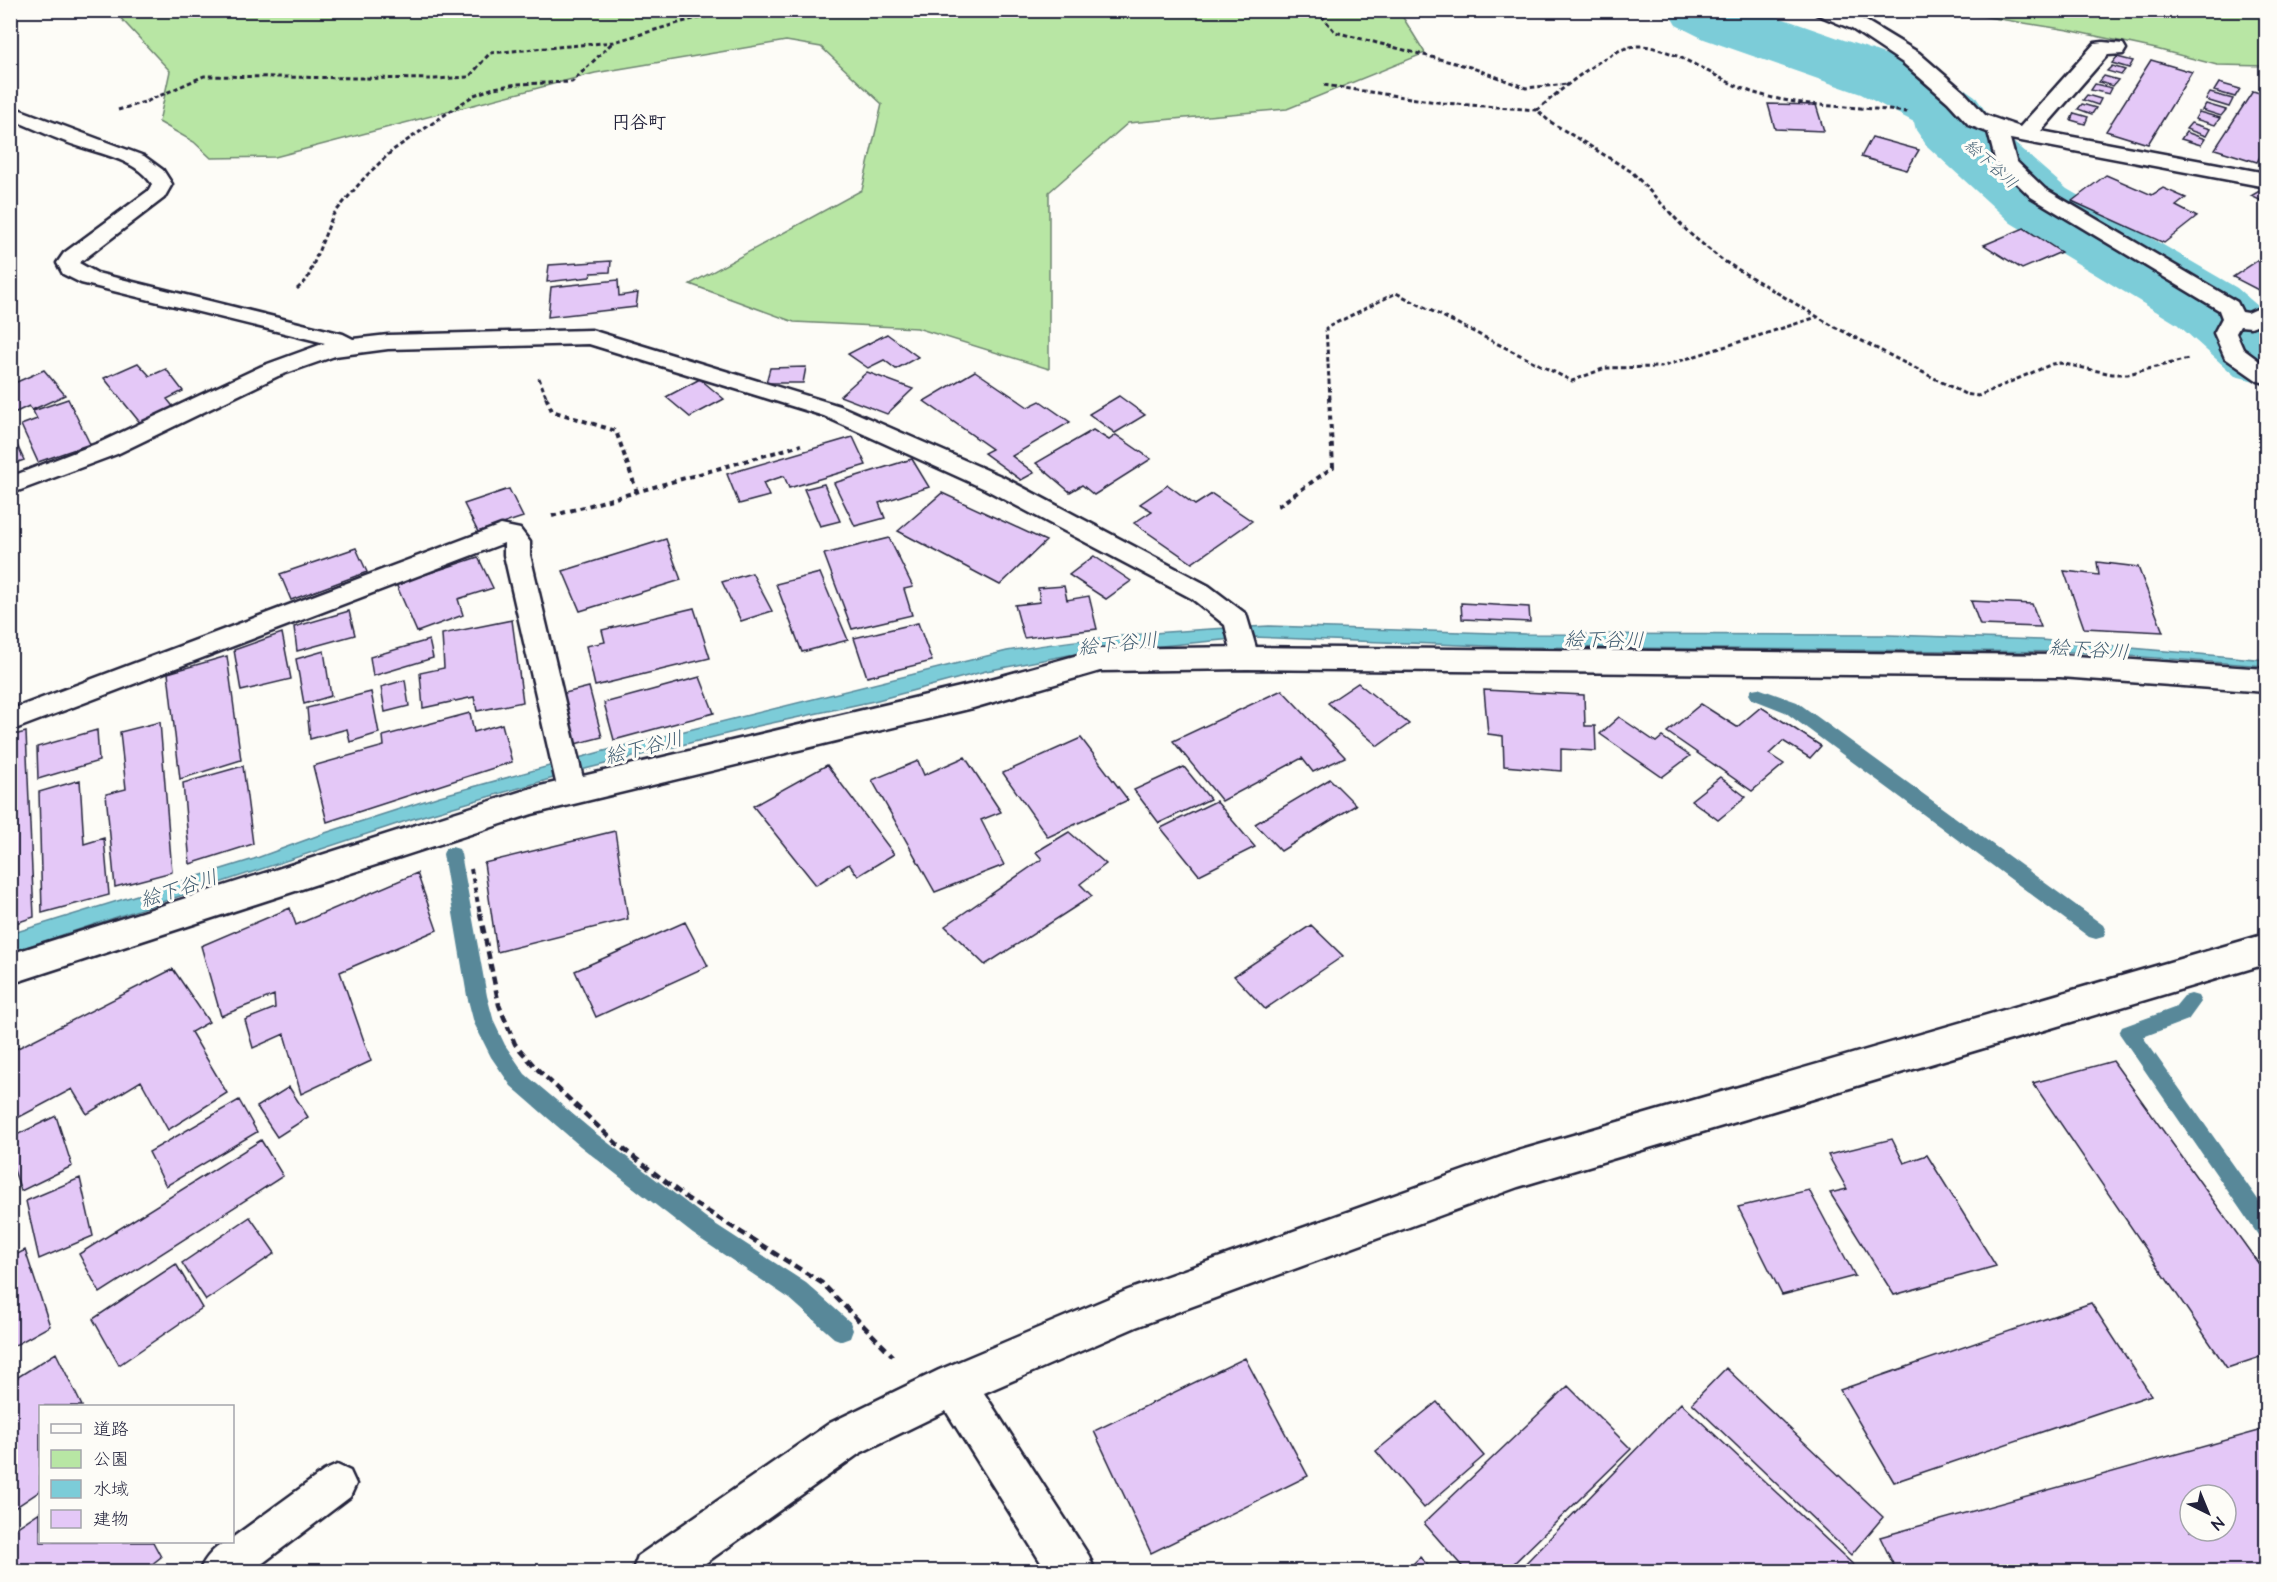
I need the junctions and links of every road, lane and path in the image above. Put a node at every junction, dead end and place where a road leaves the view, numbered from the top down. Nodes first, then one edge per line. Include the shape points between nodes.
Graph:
1 (741, 10) edge
2 (1317, 10) edge
3 (1823, 10) edge
4 (614, 42) junction
5 (2115, 49) dead end
6 (1570, 83) junction
7 (1324, 85) dead end
8 (1537, 110) junction
9 (10, 112) edge
10 (1914, 114) dead end
11 (1996, 128) junction
12 (2026, 135) junction
13 (83, 141) junction
14 (2266, 180) edge
15 (291, 295) dead end
16 (2266, 312) edge
17 (1818, 317) junction
18 (2233, 318) junction
19 (558, 337) junction
20 (351, 346) junction
21 (2191, 359) dead end
22 (2266, 376) edge
23 (865, 425) junction
24 (10, 486) edge
25 (637, 492) junction
26 (1278, 506) dead end
27 (501, 534) junction
28 (1246, 658) junction
29 (2266, 681) edge
30 (10, 721) edge
31 (572, 791) junction
32 (469, 858) dead end
33 (2266, 949) edge
34 (10, 969) edge
35 (943, 1390) junction
36 (337, 1484) dead end
37 (218, 1572) edge
38 (654, 1572) edge
39 (1073, 1572) edge

1 - 4 path via 689,20
2 - 6 path via 1335,32 1470,67 1526,88
3 - 11 street via 1859,25 1911,58 1977,120
4 - 13 path via 490,53 469,76 458,78 204,76 148,102 113,112
4 - 15 path via 572,82 517,84 474,95 393,150 333,215 307,280
5 - 12 street via 2103,48 2096,54
6 - 8 path
6 - 10 path via 1626,48 1636,46 1659,50 1755,93
7 - 8 path via 1443,103
8 - 17 path via 1632,172 1689,233 1722,261
9 - 13 lane
11 - 12 street
11 - 18 lane via 2006,163 2038,193 2208,293 2229,307
12 - 14 street
13 - 20 lane via 121,152 158,174 162,184 157,194 72,258 68,263 71,269
16 - 18 lane via 2251,320
17 - 21 path via 1965,394 1978,396 2052,364 2128,375
17 - 26 path via 1661,367 1605,368 1572,381 1396,293 1326,328 1333,467
18 - 22 lane via 2225,333 2233,353
19 - 20 lane
19 - 23 lane via 591,337 832,411
19 - 25 path via 529,352 552,411 616,431
20 - 24 lane via 331,349 270,371 109,448
23 - 25 path
23 - 28 lane via 994,483 1200,592 1237,621
25 - 27 path via 512,527
27 - 30 lane
27 - 31 lane via 510,535 517,542
28 - 29 street via 2060,666
28 - 31 street via 1100,660 973,696
31 - 34 street
32 - 35 path via 499,1005 515,1044 529,1060 617,1144 688,1199 822,1283
33 - 35 street via 1518,1169 1128,1310
35 - 38 street via 845,1438
35 - 39 street
36 - 37 lane

